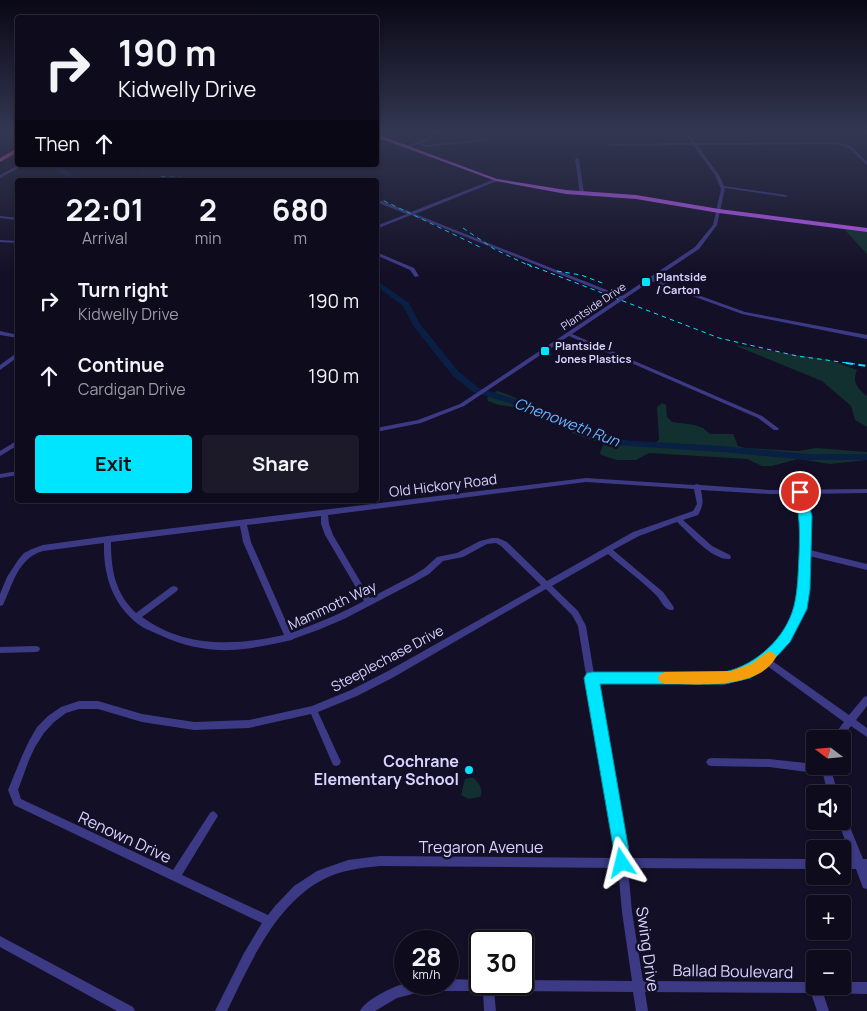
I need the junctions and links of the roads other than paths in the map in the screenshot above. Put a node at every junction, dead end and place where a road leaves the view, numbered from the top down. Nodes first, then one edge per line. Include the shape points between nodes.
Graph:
1 (580, 179) edge
2 (719, 179) edge
3 (496, 180) joint
4 (723, 187) junction
5 (582, 194) junction
6 (786, 196) dead end
7 (379, 201) edge
8 (719, 210) junction
9 (412, 214) junction
10 (0, 217) edge
11 (15, 219) edge
12 (379, 227) edge
13 (867, 230) edge
14 (0, 241) edge
15 (15, 242) edge
16 (379, 254) edge
17 (417, 276) dead end
18 (651, 279) junction
19 (623, 298) junction
20 (0, 333) edge
21 (569, 334) junction
22 (15, 336) edge
23 (867, 337) edge
24 (15, 356) edge
25 (0, 368) edge
26 (379, 429) edge
27 (776, 429) dead end
28 (15, 444) edge
29 (0, 454) edge
30 (15, 474) edge
31 (0, 476) edge
32 (697, 486) junction
33 (867, 491) edge
34 (800, 492) junction
35 (324, 512) junction
36 (678, 520) junction
37 (243, 522) junction
38 (108, 539) junction
39 (498, 541) joint
40 (608, 550) junction
41 (806, 552) junction
42 (727, 557) dead end
43 (867, 567) edge
44 (547, 585) junction
45 (174, 589) dead end
46 (368, 602) junction
47 (0, 603) edge
48 (670, 608) dead end
49 (136, 617) junction
50 (289, 638) junction
51 (0, 650) edge
52 (36, 650) dead end
53 (766, 660) junction
54 (592, 678) junction
55 (867, 700) edge
56 (313, 710) junction
57 (850, 722) junction
58 (843, 730) edge
59 (867, 734) edge
60 (27, 752) joint
61 (336, 762) dead end
62 (711, 762) dead end
63 (806, 766) edge
64 (213, 816) dead end
65 (847, 830) edge
66 (622, 863) junction
67 (806, 864) edge
68 (863, 864) edge
69 (175, 877) junction
70 (867, 884) edge
71 (269, 921) junction
72 (0, 941) edge
73 (469, 986) edge
74 (534, 986) edge
75 (638, 986) junction
76 (806, 988) edge
77 (851, 988) edge
78 (867, 988) edge
79 (489, 995) edge
80 (817, 995) edge
81 (130, 1011) edge
82 (221, 1011) edge
83 (366, 1011) edge
84 (490, 1011) edge
85 (642, 1011) edge
86 (823, 1011) edge

1 - 5 street
2 - 4 street
3 - 5 main road
3 - 9 street
4 - 6 street
4 - 8 street, Plantside Drive
5 - 8 main road via 636,197
7 - 9 street
8 - 13 main road
8 - 18 street, Plantside Drive via 712,229 702,242
9 - 12 street
9 - 19 street
10 - 11 street
14 - 15 street
16 - 17 street via 412,269
18 - 19 street, Plantside Drive
18 - 23 street via 751,314
19 - 21 street, Plantside Drive
20 - 22 street
21 - 26 street, Plantside Drive via 474,398 433,418
21 - 27 street via 760,417
24 - 25 street
28 - 29 street
30 - 31 street
32 - 34 street, Old Hickory Road
32 - 35 street, Old Hickory Road via 586,480
32 - 36 street, Steeplechase Drive via 700,510
33 - 34 street, Old Hickory Road
34 - 41 street via 806,509
35 - 37 street, Old Hickory Road
35 - 46 street via 329,535
36 - 40 street, Steeplechase Drive via 641,532
36 - 42 street via 709,548
37 - 38 street, Old Hickory Road
37 - 50 street via 247,542
38 - 47 street, Old Hickory Road via 36,549 26,554
38 - 49 street, Mammoth Way via 107,572 112,586
39 - 44 street, Swing Drive
39 - 46 street, Mammoth Way via 488,541 460,555 439,559 420,576
40 - 44 street, Steeplechase Drive
40 - 48 street via 660,594
41 - 43 street
41 - 53 street via 800,609 785,638
44 - 54 street, Swing Drive via 580,621
44 - 56 street, Steeplechase Drive via 391,674
45 - 49 street
46 - 50 street, Mammoth Way via 324,626
49 - 50 street, Mammoth Way via 166,635 201,645 270,643
51 - 52 street
53 - 54 street via 745,674 725,678
53 - 57 street
54 - 66 street, Swing Drive
55 - 57 street
56 - 60 street, Steeplechase Drive via 249,724 194,726 160,722 88,705 69,710 50,721 34,737
56 - 61 street
57 - 58 street
57 - 59 street
60 - 69 street, Renown Drive via 13,790 17,802
62 - 63 street
64 - 69 street
65 - 68 street
66 - 67 street, Tregaron Avenue
66 - 71 street, Tregaron Avenue via 354,863 328,871 299,888
66 - 75 street, Swing Drive
68 - 70 street
69 - 71 street, Renown Drive
71 - 82 street, Tregaron Avenue
72 - 81 street
73 - 83 street, Ballad Boulevard via 414,986 393,992
74 - 75 street, Ballad Boulevard
75 - 76 street, Ballad Boulevard
75 - 85 street, Swing Drive
77 - 78 street, Ballad Boulevard
79 - 84 street
80 - 86 street

